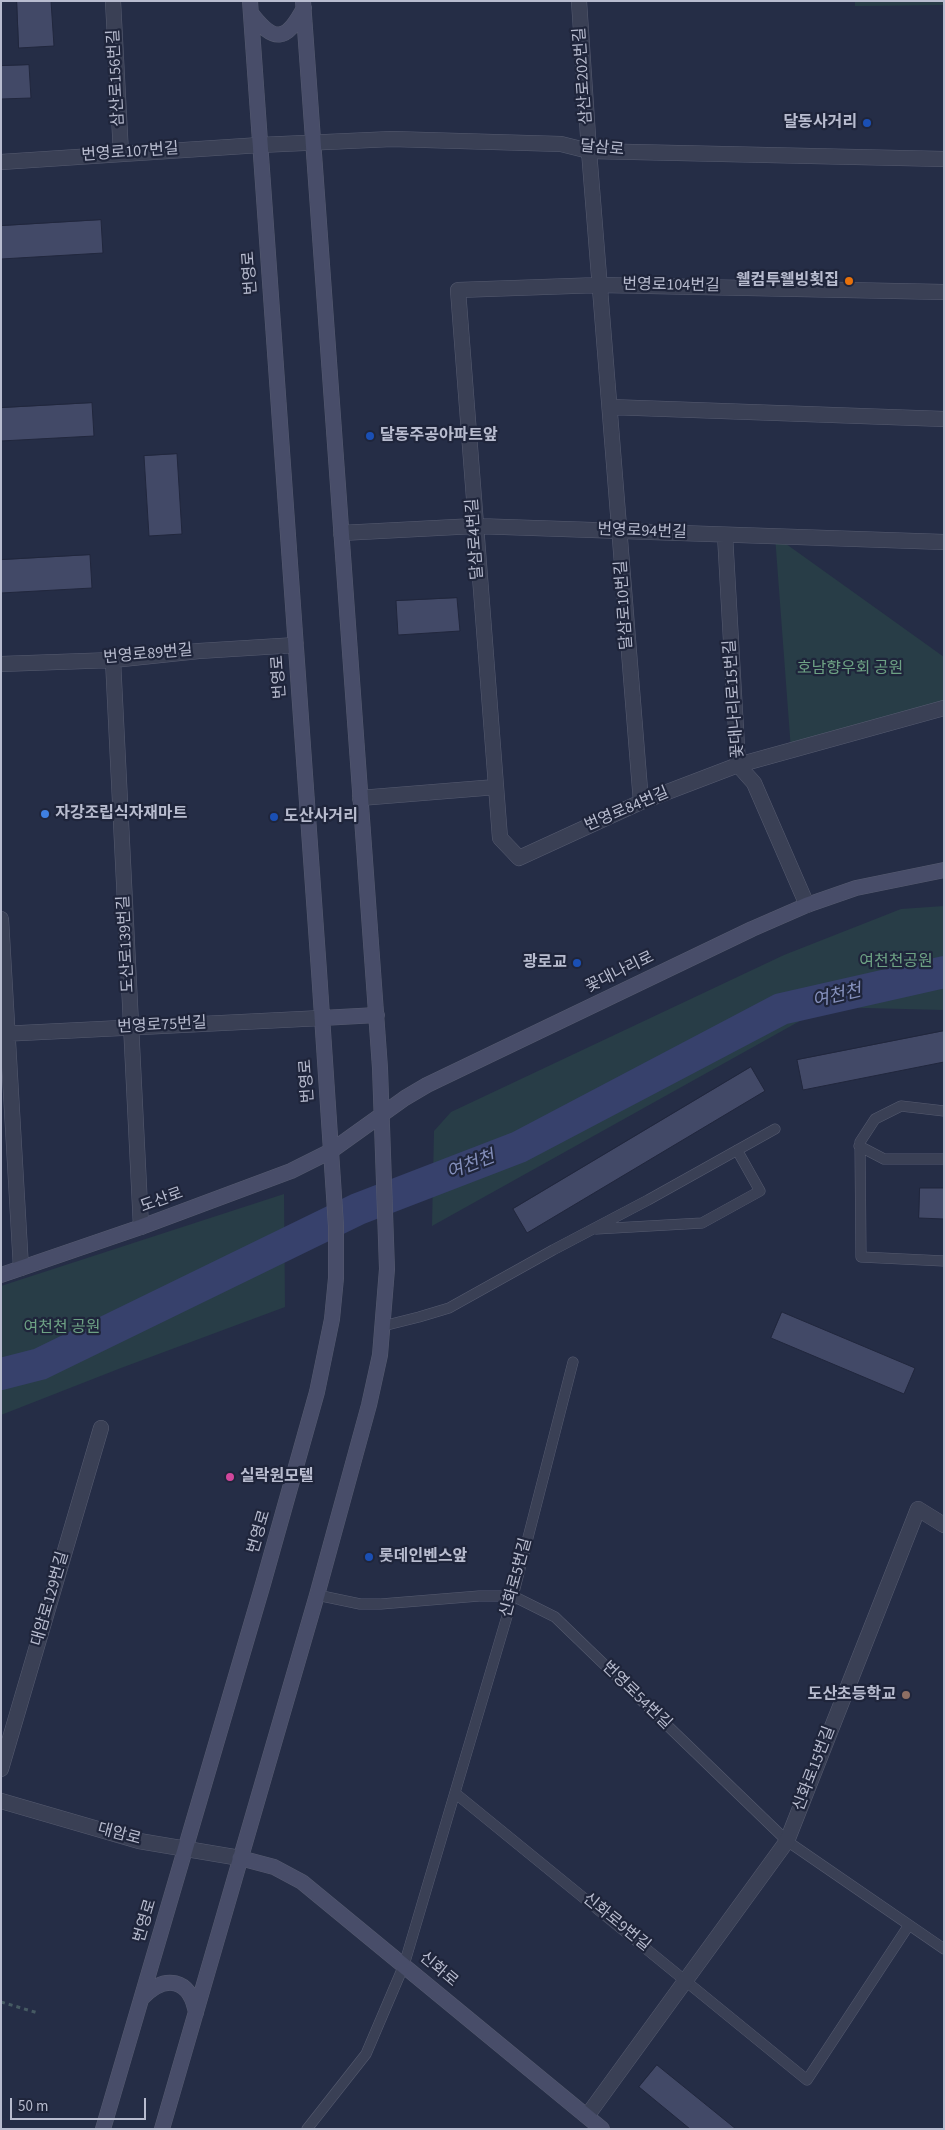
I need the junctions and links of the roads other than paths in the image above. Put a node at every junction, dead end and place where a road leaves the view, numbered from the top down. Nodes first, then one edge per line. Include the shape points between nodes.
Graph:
1 (113, 1) edge
2 (579, 1) edge
3 (304, 5) edge
4 (250, 7) edge
5 (312, 141) junction
6 (260, 145) junction
7 (589, 151) junction
8 (121, 154) junction
9 (944, 159) edge
10 (1, 162) edge
11 (600, 285) junction
12 (458, 290) joint
13 (944, 292) edge
14 (610, 407) junction
15 (944, 419) edge
16 (475, 526) junction
17 (620, 530) junction
18 (341, 533) junction
19 (725, 535) junction
20 (944, 542) edge
21 (296, 644) junction
22 (113, 660) junction
23 (1, 664) edge
24 (944, 708) edge
25 (738, 765) junction
26 (496, 787) junction
27 (360, 798) junction
28 (640, 802) junction
29 (944, 870) edge
30 (807, 905) junction
31 (1, 919) edge
32 (376, 1015) junction
33 (322, 1018) junction
34 (131, 1028) junction
35 (5, 1034) edge
36 (944, 1110) edge
37 (382, 1113) junction
38 (775, 1129) dead end
39 (860, 1146) junction
40 (331, 1150) junction
41 (737, 1150) junction
42 (8, 1152) edge
43 (944, 1159) edge
44 (141, 1228) junction
45 (592, 1229) junction
46 (944, 1261) edge
47 (21, 1268) junction
48 (1, 1275) edge
49 (383, 1326) junction
50 (573, 1362) dead end
51 (101, 1428) dead end
52 (944, 1525) edge
53 (317, 1595) junction
54 (513, 1596) junction
55 (1, 1769) edge
56 (455, 1793) junction
57 (1, 1801) edge
58 (787, 1841) junction
59 (184, 1850) junction
60 (240, 1858) junction
61 (909, 1925) junction
62 (944, 1948) edge
63 (404, 1965) junction
64 (687, 1980) junction
65 (142, 1998) junction
66 (196, 2013) junction
67 (587, 2116) junction
68 (105, 2126) edge
69 (162, 2129) edge
70 (307, 2129) edge
71 (602, 2129) edge

1 - 8 street, 삼산로156번길
2 - 7 street, 삼산로202번길
3 - 4 main road via 295,24 287,33 279,34 261,26
3 - 5 main road
4 - 6 main road, 번영로
5 - 6 street, 달삼로
5 - 7 street, 달삼로 via 561,144
5 - 18 main road
6 - 8 street, 번영로107번길
6 - 21 main road, 번영로
7 - 9 street, 달삼로
7 - 11 street, 달삼로10번길
8 - 10 street, 번영로107번길
11 - 12 street, 번영로104번길
11 - 13 street, 번영로104번길
11 - 14 street, 달삼로10번길
12 - 16 street, 달삼로4번길
14 - 15 street
14 - 17 street, 달삼로10번길
16 - 17 street, 번영로94번길
16 - 18 street, 번영로94번길
16 - 26 street, 달삼로4번길
17 - 19 street, 번영로94번길
17 - 28 street, 달삼로10번길
18 - 27 main road
19 - 20 street, 번영로94번길
19 - 25 street, 꽃대나리로15번길
21 - 22 street, 번영로89번길 via 198,650
21 - 33 main road, 번영로
22 - 23 street, 번영로89번길
22 - 34 street, 도산로139번길
24 - 25 street, 번영로84번길
25 - 28 street, 번영로84번길
25 - 30 street, 꽃대나리로15번길 via 754,783
26 - 27 street
26 - 28 street, 번영로84번길 via 500,838 519,858
27 - 32 main road
29 - 30 main road, 꽃대나리로 via 856,888
30 - 37 main road, 꽃대나리로 via 427,1086
31 - 35 street
32 - 33 main road
32 - 37 main road
33 - 34 street, 번영로75번길
33 - 40 main road, 번영로
34 - 35 street, 번영로75번길
34 - 44 street, 도산로139번길
35 - 42 street
36 - 39 lane via 901,1106 875,1119
37 - 40 main road, 꽃대나리로
37 - 49 main road via 387,1270
38 - 41 lane
39 - 43 lane via 884,1159
39 - 46 lane via 861,1257
40 - 44 main road, 도산로 via 291,1171
40 - 59 main road, 번영로 via 336,1278 332,1319 317,1392
41 - 45 lane
41 - 45 lane via 760,1191 702,1223
42 - 47 street
44 - 47 main road, 도산로
45 - 49 lane via 450,1308
47 - 48 main road, 도산로
49 - 53 main road via 369,1406
50 - 54 lane, 신화로5번길
51 - 55 street, 대암로129번길
52 - 58 street, 신화로15번길 via 918,1509
53 - 54 lane, 번영로54번길 via 360,1604
53 - 60 main road
54 - 56 lane, 신화로5번길
54 - 58 lane, 번영로54번길 via 554,1617
56 - 63 lane, 신화로5번길
56 - 64 lane, 신화로9번길
57 - 59 street, 대암로 via 139,1841
58 - 61 lane, 번영로54번길
58 - 64 street, 신화로15번길
59 - 60 street, 대암로
59 - 65 main road, 번영로
60 - 63 main road, 신화로 via 274,1866 302,1882
60 - 66 main road
61 - 62 lane, 번영로54번길
61 - 64 lane via 807,2080
63 - 67 main road, 신화로
63 - 70 lane, 신화로5번길 via 366,2054
64 - 67 street, 신화로15번길
65 - 66 main road via 154,1986 164,1982 176,1983 191,1996
65 - 68 main road, 번영로
66 - 69 main road
67 - 71 main road, 신화로

